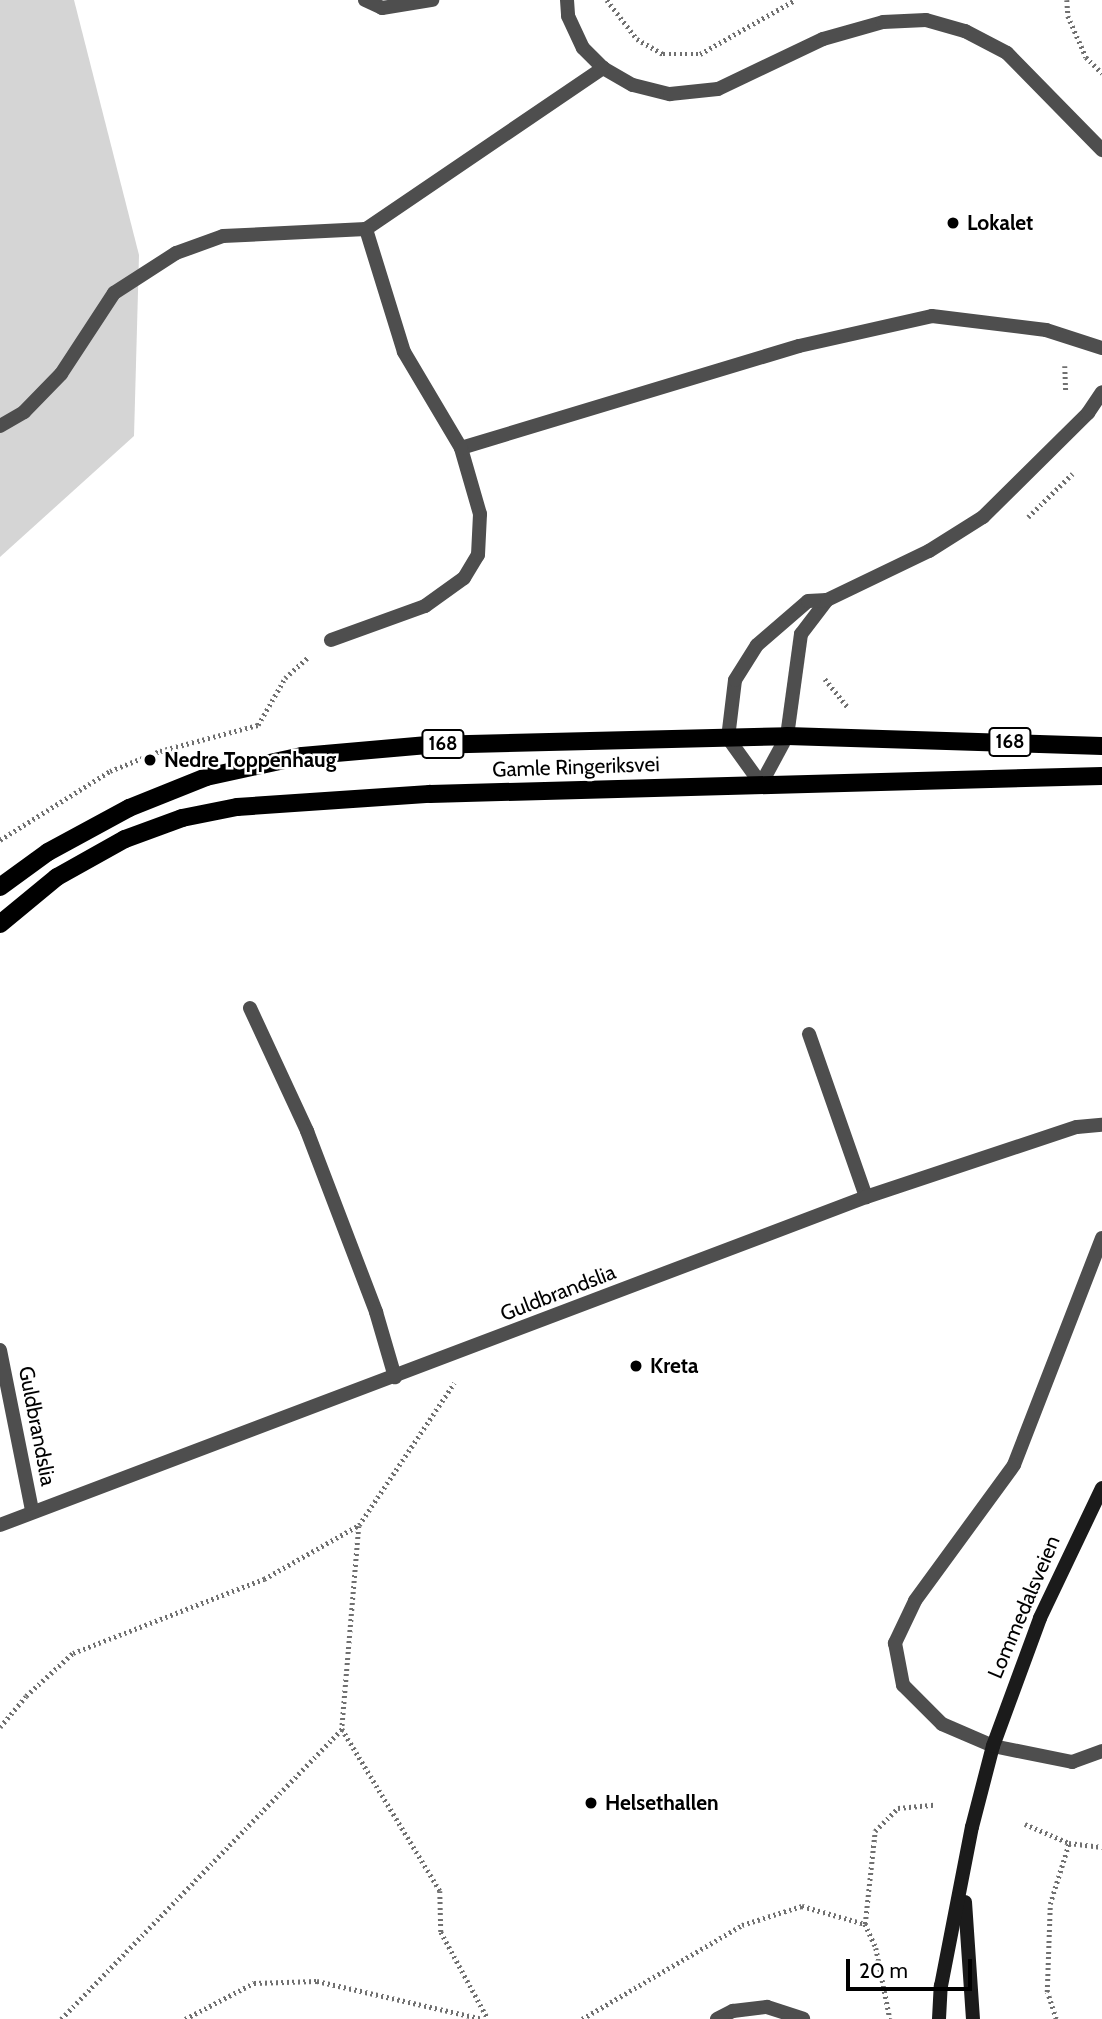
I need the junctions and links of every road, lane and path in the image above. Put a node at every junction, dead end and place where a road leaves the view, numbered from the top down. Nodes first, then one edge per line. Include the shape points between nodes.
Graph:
1 (365, 0) edge
2 (432, 0) edge
3 (567, 0) edge
4 (607, 0) edge
5 (795, 0) edge
6 (1067, 0) edge
7 (603, 68) junction
8 (1102, 73) edge
9 (1102, 150) edge
10 (366, 229) junction
11 (1046, 330) junction
12 (1102, 348) edge
13 (1102, 392) edge
14 (1088, 413) junction
15 (0, 426) edge
16 (461, 448) junction
17 (827, 600) junction
18 (331, 640) joint
19 (787, 736) junction
20 (728, 738) junction
21 (1102, 746) edge
22 (1102, 776) edge
23 (761, 784) junction
24 (0, 840) edge
25 (0, 887) edge
26 (0, 924) edge
27 (250, 1008) dead end
28 (809, 1034) dead end
29 (1102, 1125) edge
30 (866, 1197) junction
31 (1102, 1238) edge
32 (0, 1350) edge
33 (468, 1350) junction
34 (394, 1377) junction
35 (1102, 1488) edge
36 (32, 1510) junction
37 (0, 1525) edge
38 (359, 1525) junction
39 (0, 1727) edge
40 (342, 1729) junction
41 (993, 1746) junction
42 (1102, 1752) edge
43 (934, 1805) dead end
44 (1025, 1824) dead end
45 (1069, 1843) junction
46 (1102, 1847) edge
47 (964, 1887) junction
48 (865, 1924) junction
49 (61, 2019) edge
50 (185, 2019) edge
51 (482, 2019) edge
52 (488, 2019) edge
53 (582, 2019) edge
54 (717, 2019) edge
55 (803, 2019) edge
56 (890, 2019) edge
57 (939, 2019) edge
58 (973, 2019) edge
59 (1056, 2019) edge

1 - 2 street via 382,8
3 - 7 street via 568,16 583,48
4 - 5 path via 637,39 663,54 700,54
6 - 8 path via 1068,16 1086,57
7 - 9 street via 632,85 670,94 718,89 823,39 883,22 926,20 965,31 1007,53
7 - 10 street
10 - 15 street via 223,236 176,253 114,293 61,374 24,412
10 - 16 street via 404,352
11 - 12 street
11 - 14 path via 1062,349 1066,395
11 - 16 street via 932,317 874,327
13 - 14 street
14 - 17 street via 983,517 929,551
16 - 18 street via 480,514 478,555 464,578 425,606
17 - 19 street via 801,634
17 - 20 street via 808,601 757,645 735,680
18 - 24 path via 285,678 258,725 160,751 110,771
19 - 20 main road, Gamle Ringeriksvei / 168
19 - 21 main road, Gamle Ringeriksvei / 168
19 - 23 street
20 - 23 street
20 - 25 main road, Gamle Ringeriksvei / 168 via 428,745 248,765 129,808 48,852
22 - 23 main road, Gamle Ringeriksvei / 168
23 - 26 main road, Gamle Ringeriksvei / 168 via 418,794 208,811 154,827 103,852 57,877
27 - 34 street via 307,1131 376,1312
28 - 30 street
29 - 30 street, Guldbrandslia via 1077,1127
30 - 33 street, Guldbrandslia
31 - 41 street via 1014,1465 915,1601 895,1643 903,1685 942,1724
32 - 36 street, Guldbrandslia
33 - 34 street, Guldbrandslia
33 - 38 path via 449,1396
34 - 36 street, Guldbrandslia
35 - 41 main road, Lommedalsveien via 1040,1618
36 - 37 street, Guldbrandslia
38 - 39 path via 264,1579 73,1653
38 - 40 path
40 - 49 path
40 - 52 path via 440,1891 441,1932
41 - 42 street via 1072,1762
41 - 47 main road, Lommedalsveien via 972,1827
43 - 48 path via 898,1808 875,1831
44 - 45 path
45 - 46 path
45 - 59 path via 1050,1904 1047,1992
47 - 57 main road, Lommedalsveien via 941,1986
47 - 58 main road, Lommedalsveien
48 - 53 path via 802,1906 743,1925
48 - 56 path via 876,1948
50 - 51 path via 254,1983 317,1981
54 - 55 street via 733,2011 767,2007

